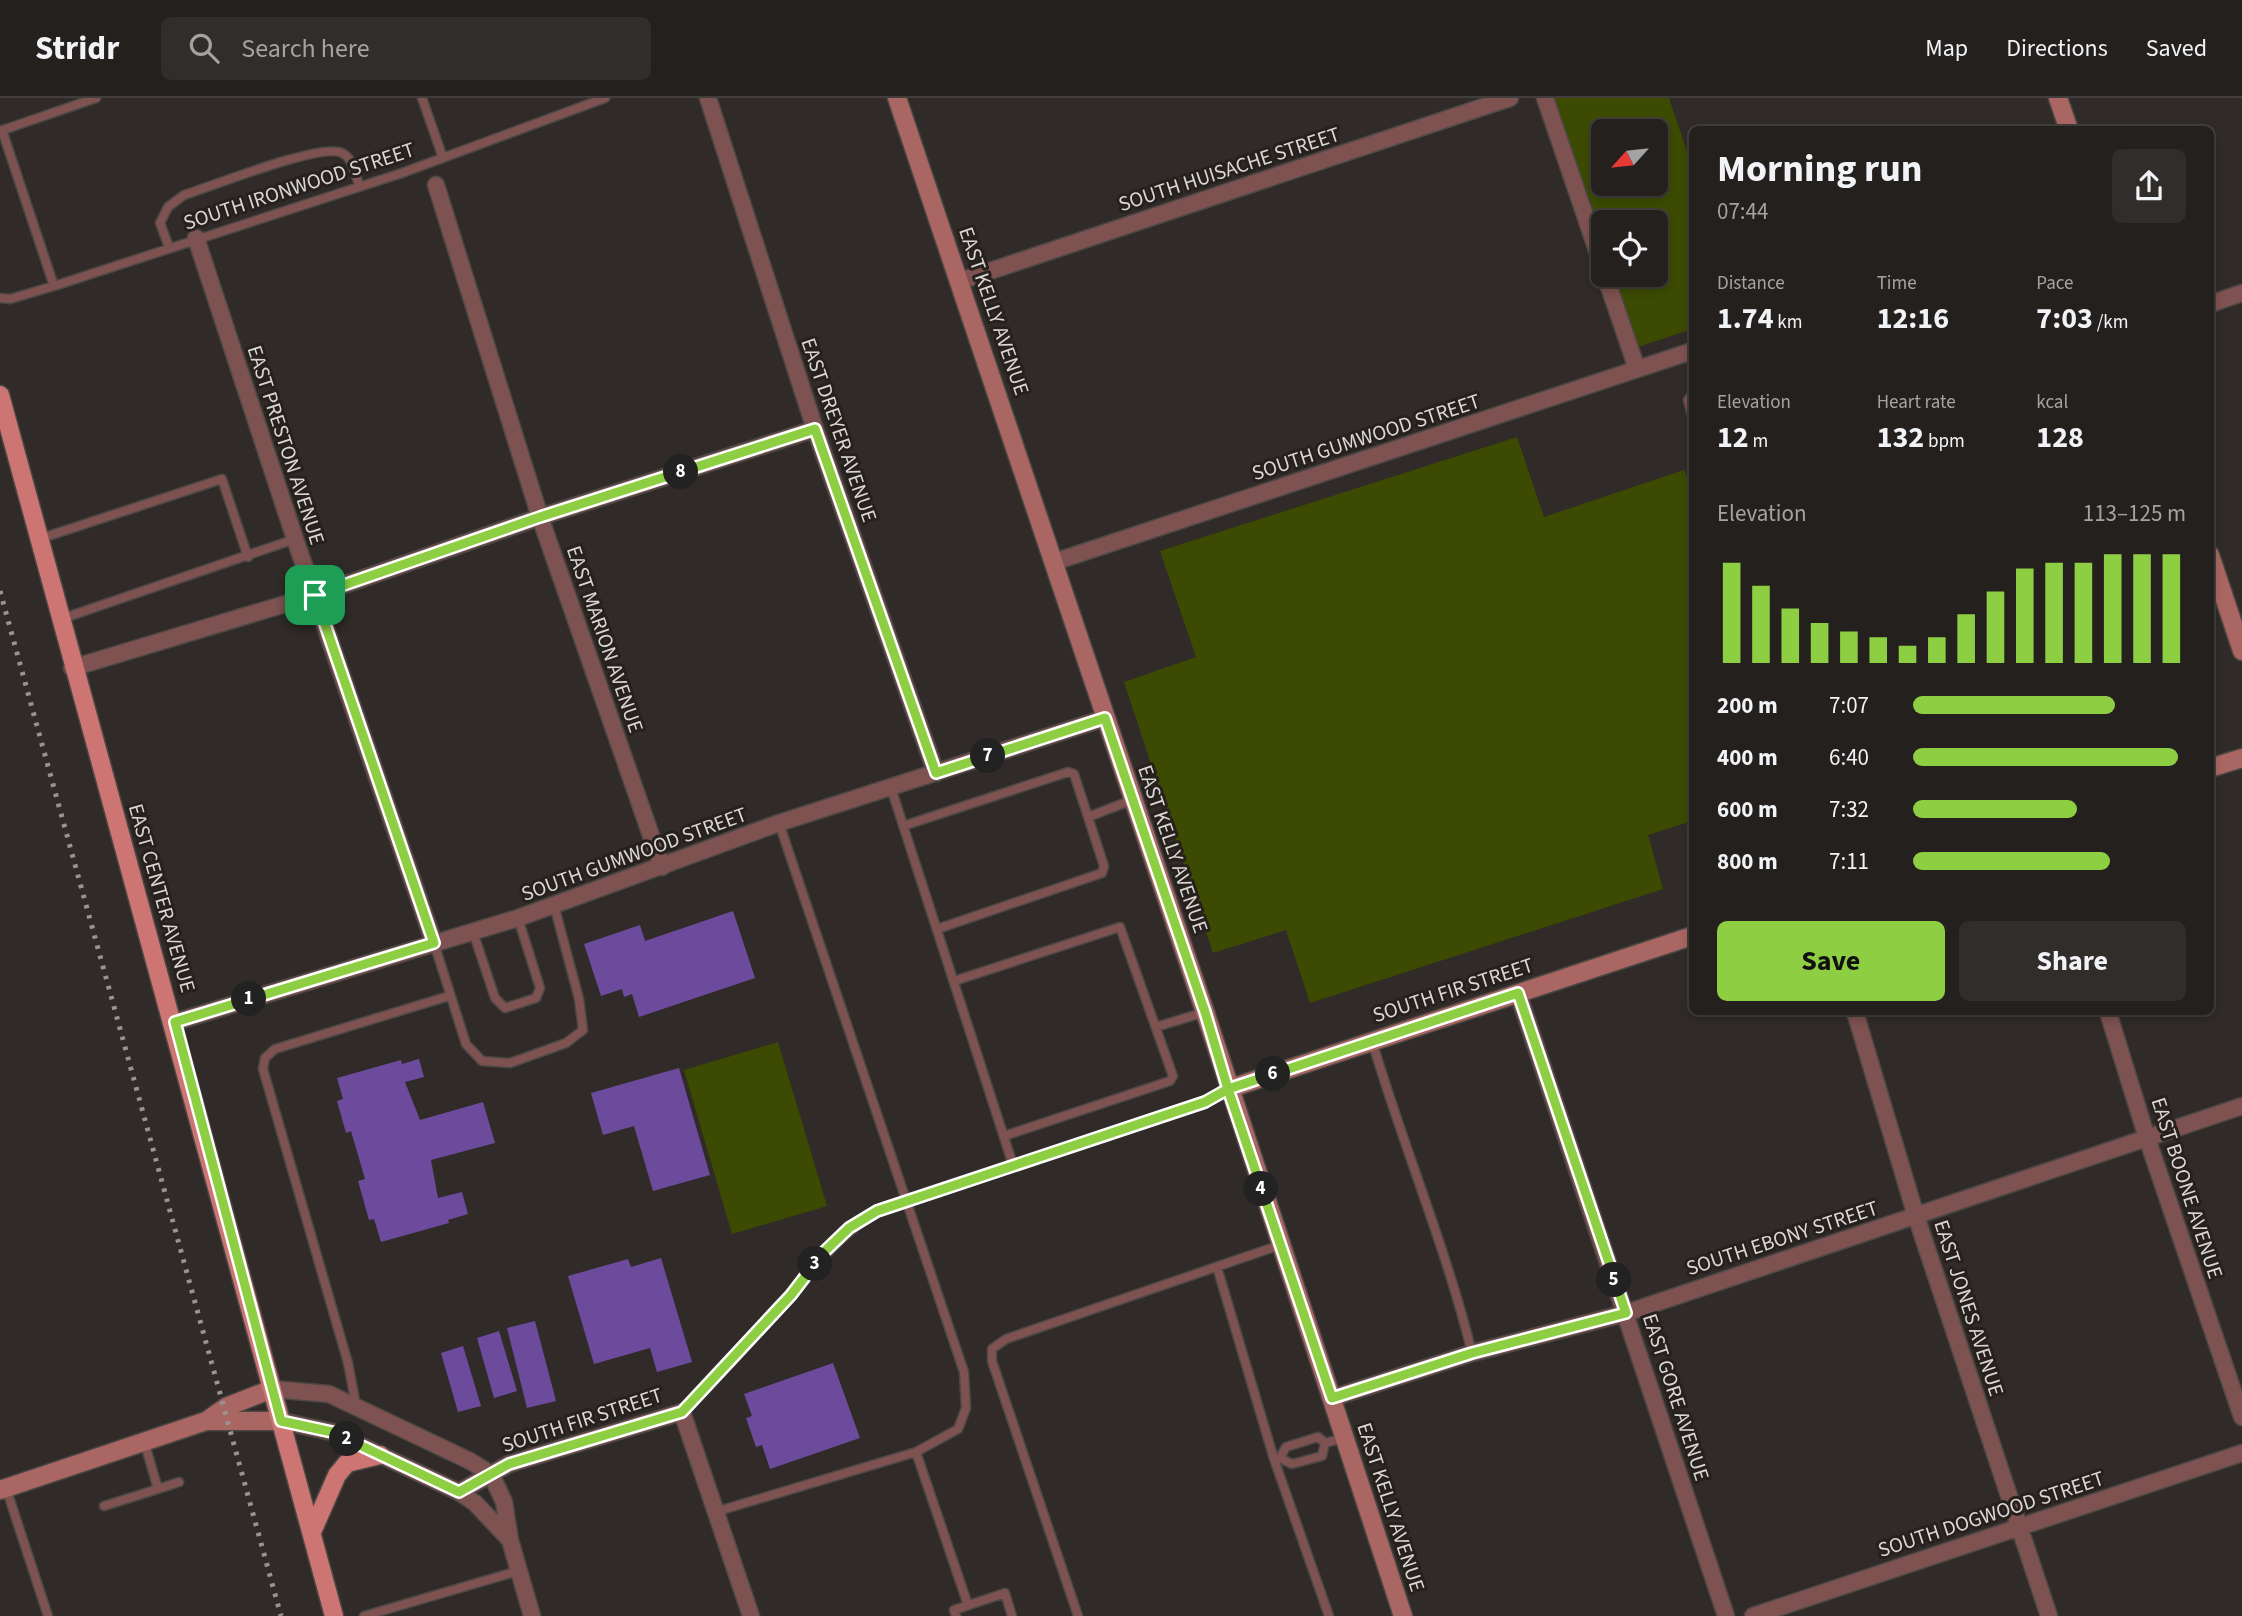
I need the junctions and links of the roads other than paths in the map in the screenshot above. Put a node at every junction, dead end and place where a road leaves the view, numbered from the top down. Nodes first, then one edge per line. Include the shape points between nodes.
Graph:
1 (96, 98) edge
2 (422, 98) edge
3 (606, 98) edge
4 (708, 98) edge
5 (897, 98) edge
6 (1510, 98) edge
7 (1545, 98) edge
8 (2059, 98) edge
9 (2068, 126) edge
10 (1, 130) edge
11 (443, 158) junction
12 (436, 185) dead end
13 (359, 186) junction
14 (1591, 233) edge
15 (196, 238) junction
16 (169, 247) junction
17 (960, 281) junction
18 (54, 286) junction
19 (1609, 287) edge
20 (2242, 293) edge
21 (0, 298) edge
22 (2214, 303) edge
23 (1689, 352) edge
24 (1637, 369) junction
25 (0, 395) edge
26 (815, 429) junction
27 (540, 517) junction
28 (39, 539) junction
29 (295, 539) junction
30 (248, 557) junction
31 (1054, 562) junction
32 (2214, 567) edge
33 (315, 595) junction
34 (61, 619) junction
35 (2242, 651) edge
36 (72, 668) junction
37 (1105, 718) junction
38 (2242, 758) edge
39 (2214, 767) edge
40 (936, 773) junction
41 (891, 788) junction
42 (1132, 800) junction
43 (1088, 817) junction
44 (779, 823) junction
45 (903, 826) junction
46 (662, 867) junction
47 (554, 905) junction
48 (518, 918) junction
49 (937, 929) junction
50 (473, 932) junction
51 (1689, 937) edge
52 (434, 943) junction
53 (954, 981) junction
54 (1518, 993) junction
55 (449, 996) junction
56 (1205, 1012) junction
57 (1856, 1015) edge
58 (2109, 1015) edge
59 (175, 1022) junction
60 (1156, 1027) junction
61 (1372, 1041) junction
62 (1228, 1089) junction
63 (2242, 1106) edge
64 (1004, 1136) junction
65 (2147, 1138) junction
66 (1013, 1165) junction
67 (904, 1199) junction
68 (1916, 1216) junction
69 (1280, 1245) junction
70 (1216, 1267) junction
71 (1626, 1313) junction
72 (1472, 1353) junction
73 (272, 1389) junction
74 (1332, 1398) junction
75 (356, 1408) junction
76 (682, 1412) junction
77 (2242, 1417) edge
78 (281, 1421) junction
79 (206, 1422) junction
80 (1344, 1438) junction
81 (144, 1441) junction
82 (1325, 1443) junction
83 (916, 1452) junction
84 (2242, 1453) edge
85 (380, 1455) junction
86 (1277, 1458) junction
87 (491, 1474) junction
88 (178, 1482) dead end
89 (3, 1489) edge
90 (158, 1489) junction
91 (459, 1492) junction
92 (104, 1506) dead end
93 (715, 1512) junction
94 (2019, 1527) junction
95 (312, 1532) junction
96 (510, 1540) junction
97 (518, 1572) junction
98 (968, 1605) junction
99 (48, 1616) edge
100 (334, 1616) edge
101 (364, 1616) edge
102 (532, 1616) edge
103 (751, 1616) edge
104 (956, 1616) edge
105 (1012, 1616) edge
106 (1078, 1616) edge
107 (1329, 1616) edge
108 (1402, 1616) edge
109 (1726, 1616) edge
110 (1753, 1616) edge
111 (2049, 1616) edge

1 - 10 lane
2 - 11 lane
3 - 11 lane, SOUTH IRONWOOD STREET
4 - 26 street, EAST DREYER AVENUE
5 - 17 street, EAST KELLY AVENUE
6 - 17 street, SOUTH HUISACHE STREET
7 - 14 street
8 - 9 street
10 - 18 lane
11 - 13 lane, SOUTH IRONWOOD STREET
12 - 27 street, EAST MARION AVENUE
13 - 15 lane, SOUTH IRONWOOD STREET
13 - 16 lane via 349,157 338,150 306,154 184,195 168,207 160,223
15 - 16 lane, SOUTH IRONWOOD STREET
15 - 29 street, EAST PRESTON AVENUE
16 - 18 lane, SOUTH IRONWOOD STREET
17 - 31 street, EAST KELLY AVENUE
18 - 21 lane, SOUTH IRONWOOD STREET
19 - 24 street
20 - 22 street
23 - 24 street, SOUTH GUMWOOD STREET
24 - 31 street, SOUTH GUMWOOD STREET
25 - 28 main road, EAST CENTER AVENUE
26 - 27 street
26 - 40 street, EAST DREYER AVENUE
27 - 33 street
27 - 46 street, EAST MARION AVENUE
28 - 30 lane via 222,479
28 - 34 main road, EAST CENTER AVENUE
29 - 30 lane
29 - 33 street, EAST PRESTON AVENUE
30 - 34 lane
31 - 37 street, EAST KELLY AVENUE
32 - 35 street
33 - 36 street
33 - 52 street, EAST PRESTON AVENUE
34 - 36 main road, EAST CENTER AVENUE
36 - 59 main road, EAST CENTER AVENUE
37 - 40 street, SOUTH GUMWOOD STREET
37 - 42 street, EAST KELLY AVENUE
38 - 39 street
40 - 41 street, SOUTH GUMWOOD STREET
41 - 44 street, SOUTH GUMWOOD STREET
41 - 45 lane
42 - 43 lane
42 - 56 street, EAST KELLY AVENUE
43 - 45 lane via 1074,774 1068,772
43 - 49 lane via 1104,866 1102,873
44 - 46 street, SOUTH GUMWOOD STREET
44 - 67 lane
45 - 49 lane
46 - 47 street, SOUTH GUMWOOD STREET
47 - 48 street, SOUTH GUMWOOD STREET
47 - 55 lane via 583,1030 566,1043 510,1063 482,1061 466,1044
48 - 50 street, SOUTH GUMWOOD STREET
48 - 50 lane via 540,988 536,998 505,1009 495,998
49 - 53 lane
50 - 52 street, SOUTH GUMWOOD STREET
51 - 54 street, SOUTH FIR STREET
52 - 55 lane
52 - 59 street, SOUTH GUMWOOD STREET
53 - 60 lane via 1120,927
53 - 64 lane
54 - 61 street, SOUTH FIR STREET
54 - 71 street, EAST GORE AVENUE
55 - 75 lane via 275,1049 264,1058 263,1069 348,1363
56 - 60 lane
56 - 62 street, EAST KELLY AVENUE
57 - 68 street, EAST JONES AVENUE
58 - 65 street, EAST BOONE AVENUE
59 - 73 main road, EAST CENTER AVENUE
60 - 64 lane via 1173,1076 1170,1081
61 - 62 street, SOUTH FIR STREET
61 - 72 lane via 1462,1310
62 - 66 lane via 1205,1102
62 - 69 street, EAST KELLY AVENUE
63 - 65 street, SOUTH EBONY STREET
64 - 66 lane
65 - 68 street, SOUTH EBONY STREET
65 - 77 street, EAST BOONE AVENUE
66 - 67 lane
67 - 76 lane via 849,1228
67 - 83 lane via 964,1372 966,1408 958,1429
68 - 71 street, SOUTH EBONY STREET
68 - 94 street, EAST JONES AVENUE
69 - 70 lane
69 - 74 street, EAST KELLY AVENUE
70 - 86 lane
70 - 106 lane via 1006,1339 992,1349 992,1361
71 - 72 street, SOUTH EBONY STREET
71 - 109 street, EAST GORE AVENUE
72 - 74 street, SOUTH EBONY STREET
73 - 75 street via 329,1394
73 - 78 main road, EAST CENTER AVENUE
73 - 79 street via 226,1407
74 - 80 street, EAST KELLY AVENUE
75 - 87 street
76 - 87 street, SOUTH FIR STREET via 509,1464
76 - 93 street
78 - 79 street
78 - 85 street via 332,1432
78 - 95 main road, EAST CENTER AVENUE
79 - 81 street
80 - 82 lane
80 - 108 street, EAST KELLY AVENUE
81 - 89 street
81 - 90 lane
82 - 86 lane via 1318,1437 1286,1447
82 - 86 lane via 1321,1455 1292,1464
83 - 93 lane
83 - 98 lane
84 - 94 street, SOUTH DOGWOOD STREET
85 - 91 street
85 - 95 main road via 347,1463
86 - 107 lane
87 - 91 street, SOUTH FIR STREET
87 - 96 street via 504,1502
88 - 90 lane
89 - 99 lane
90 - 92 lane
91 - 96 street
93 - 103 street
94 - 110 street, SOUTH DOGWOOD STREET
94 - 111 street, EAST JONES AVENUE
95 - 100 main road, EAST CENTER AVENUE
96 - 97 street
97 - 101 lane
97 - 102 street
98 - 104 lane via 954,1610
98 - 105 lane via 1005,1593

